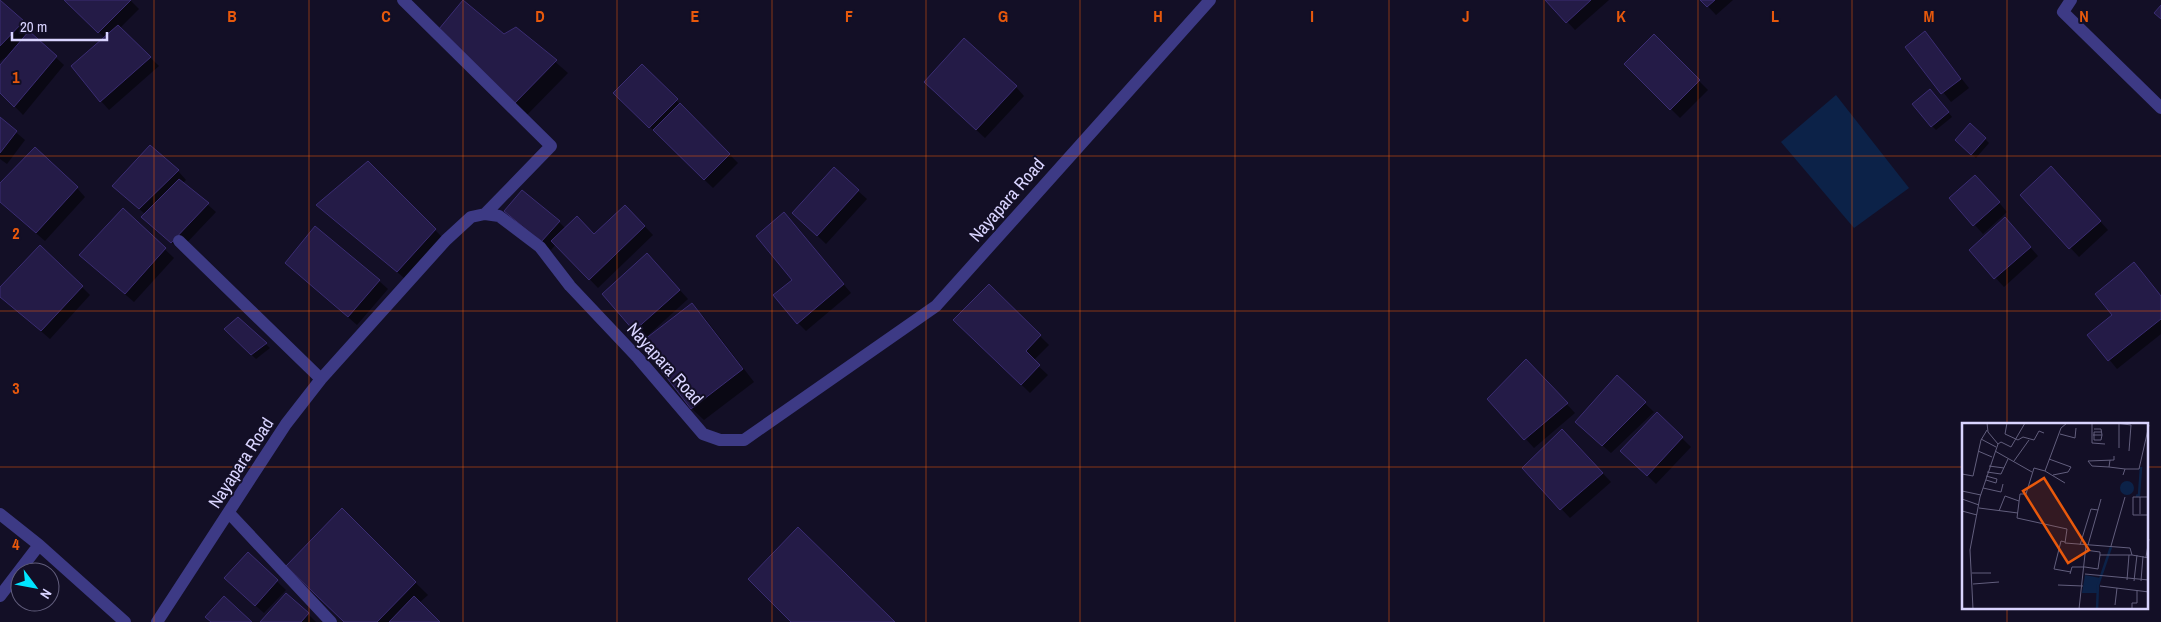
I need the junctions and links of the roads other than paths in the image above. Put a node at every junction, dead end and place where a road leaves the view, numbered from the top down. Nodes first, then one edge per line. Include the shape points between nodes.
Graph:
1 (403, 0) edge
2 (1210, 0) edge
3 (2071, 0) edge
4 (2161, 108) edge
5 (485, 214) junction
6 (179, 241) dead end
7 (321, 379) junction
8 (228, 513) junction
9 (0, 514) edge
10 (39, 546) junction
11 (0, 596) edge
12 (125, 622) edge
13 (157, 622) edge
14 (331, 622) edge

1 - 5 street via 551,146
2 - 5 street, Nayapara Road via 936,306 744,440 720,440 703,434 570,286 540,247 499,216
3 - 4 street via 2063,12
5 - 7 street, Nayapara Road via 470,218 446,240
6 - 7 street
7 - 8 street, Nayapara Road via 286,424
8 - 13 street, Nayapara Road
8 - 14 street
9 - 10 street
10 - 11 street
10 - 12 street

